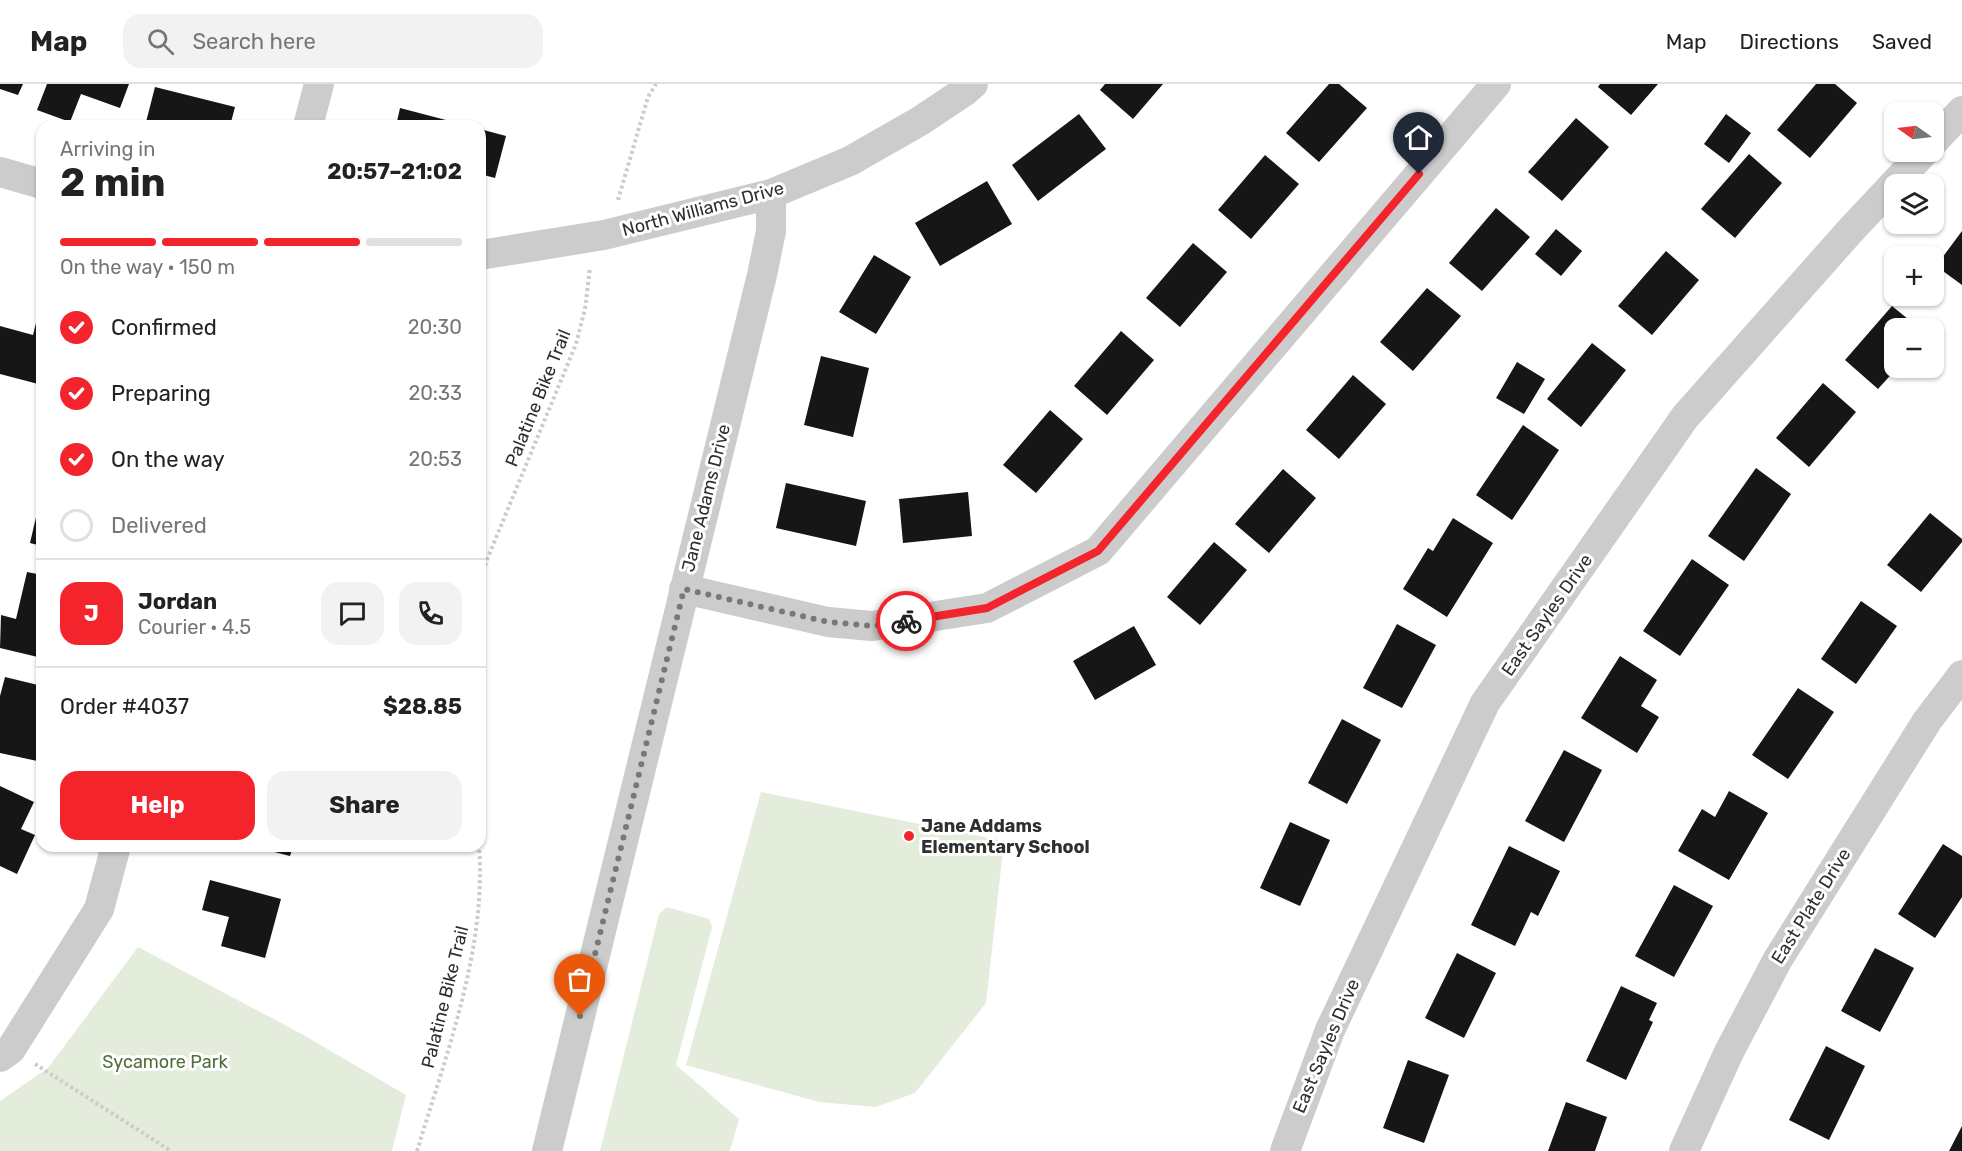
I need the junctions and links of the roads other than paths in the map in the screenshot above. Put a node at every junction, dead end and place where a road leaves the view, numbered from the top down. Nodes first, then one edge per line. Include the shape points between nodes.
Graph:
1 (319, 84) edge
2 (973, 84) edge
3 (1496, 84) edge
4 (1962, 111) edge
5 (310, 120) edge
6 (1944, 130) edge
7 (1915, 162) edge
8 (0, 172) edge
9 (36, 182) edge
10 (771, 195) junction
11 (486, 254) edge
12 (684, 589) junction
13 (1962, 675) edge
14 (114, 852) edge
15 (6, 1053) edge
16 (547, 1151) edge
17 (1285, 1151) edge
18 (1684, 1151) edge

1 - 5 street
2 - 10 street, North Williams Drive via 920,121 850,160
3 - 12 street via 1098,551 987,608 872,626 828,622
4 - 6 street
7 - 17 street, East Sayles Drive via 1685,417 1485,703 1330,1030
8 - 9 street
10 - 11 street, North Williams Drive via 604,235
10 - 12 street, Jane Adams Drive via 771,231 764,264
12 - 16 street, Jane Adams Drive
13 - 18 street, East Plate Drive via 1927,721 1778,959 1729,1052
14 - 15 street via 99,909

